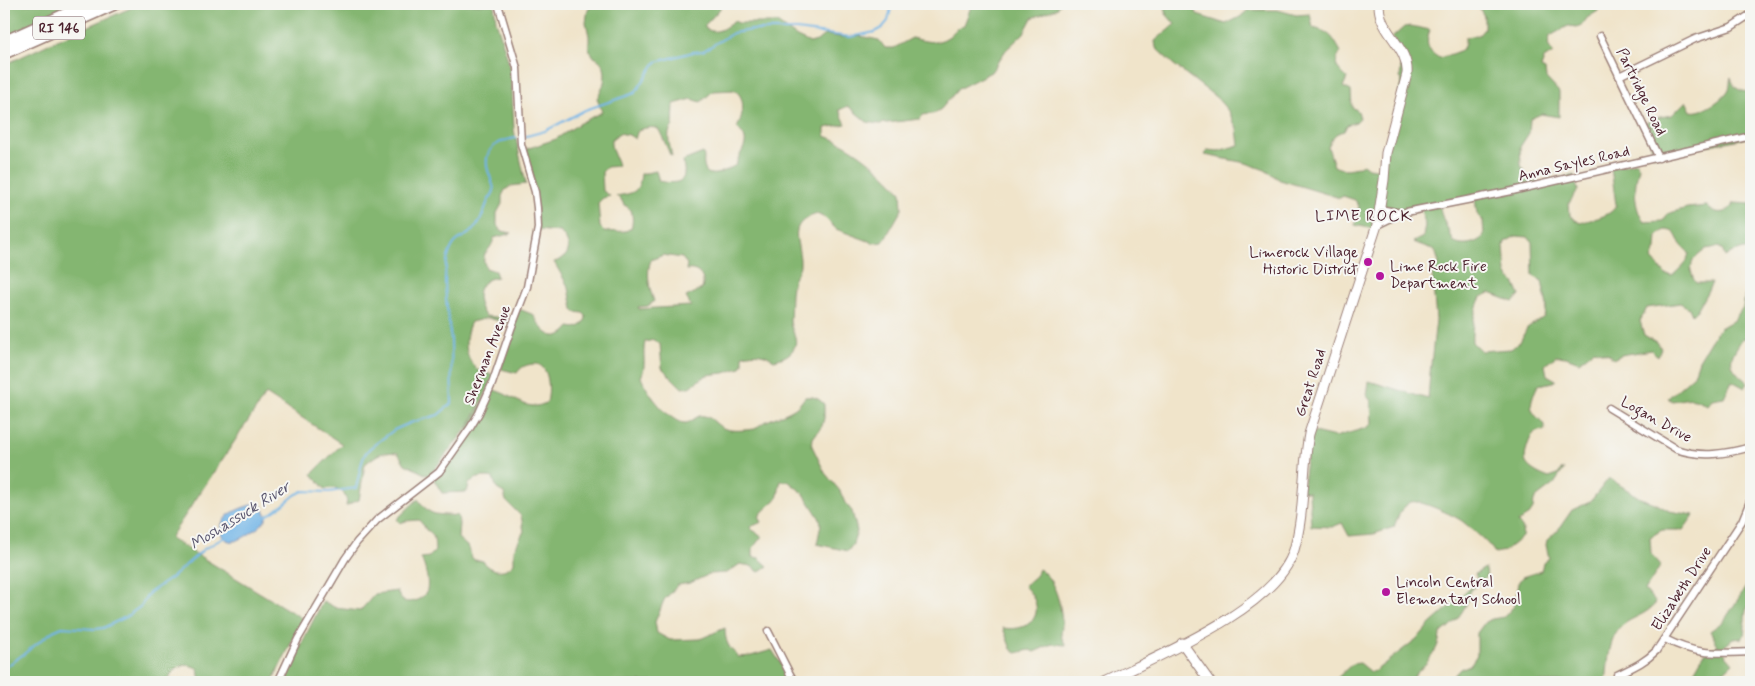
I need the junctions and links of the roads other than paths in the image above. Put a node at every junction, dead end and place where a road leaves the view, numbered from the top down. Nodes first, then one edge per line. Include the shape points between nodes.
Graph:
1 (89, 4) edge
2 (114, 4) edge
3 (498, 4) edge
4 (1379, 4) edge
5 (1751, 14) edge
6 (1600, 36) dead end
7 (4, 42) edge
8 (4, 53) edge
9 (1619, 76) junction
10 (1751, 136) edge
11 (1659, 158) junction
12 (1380, 209) junction
13 (1402, 213) junction
14 (1377, 225) junction
15 (1609, 408) dead end
16 (1751, 447) edge
17 (1751, 499) edge
18 (768, 631) dead end
19 (1665, 638) junction
20 (1182, 643) junction
21 (1751, 652) edge
22 (1616, 675) dead end
23 (278, 682) edge
24 (794, 682) edge
25 (1105, 682) edge
26 (1210, 682) edge

1 - 7 highway, RI 146
2 - 8 highway, RI 146
3 - 23 street, Sherman Avenue via 517,68 521,144 536,198 538,228 527,287 479,414 438,472 377,520 357,542 298,639
4 - 12 street, Great Road via 1380,18 1404,56 1407,69 1386,153
5 - 9 street via 1731,27 1695,39
6 - 9 street, Partridge Road
9 - 11 street, Partridge Road
10 - 11 street, Anna Sayles Road
11 - 13 street, Anna Sayles Road
12 - 13 street, Anna Sayles Road
12 - 14 street, Great Road
13 - 14 street, Anna Sayles Road
14 - 20 street, Great Road via 1309,434 1300,526 1288,565 1264,593 1245,607
15 - 16 street, Logan Drive via 1688,453 1711,455
17 - 19 street, Elizabeth Drive via 1742,521
18 - 24 street
19 - 21 street via 1688,650 1700,652
19 - 22 street, Elizabeth Drive via 1648,660
20 - 25 street, Great Road
20 - 26 street

